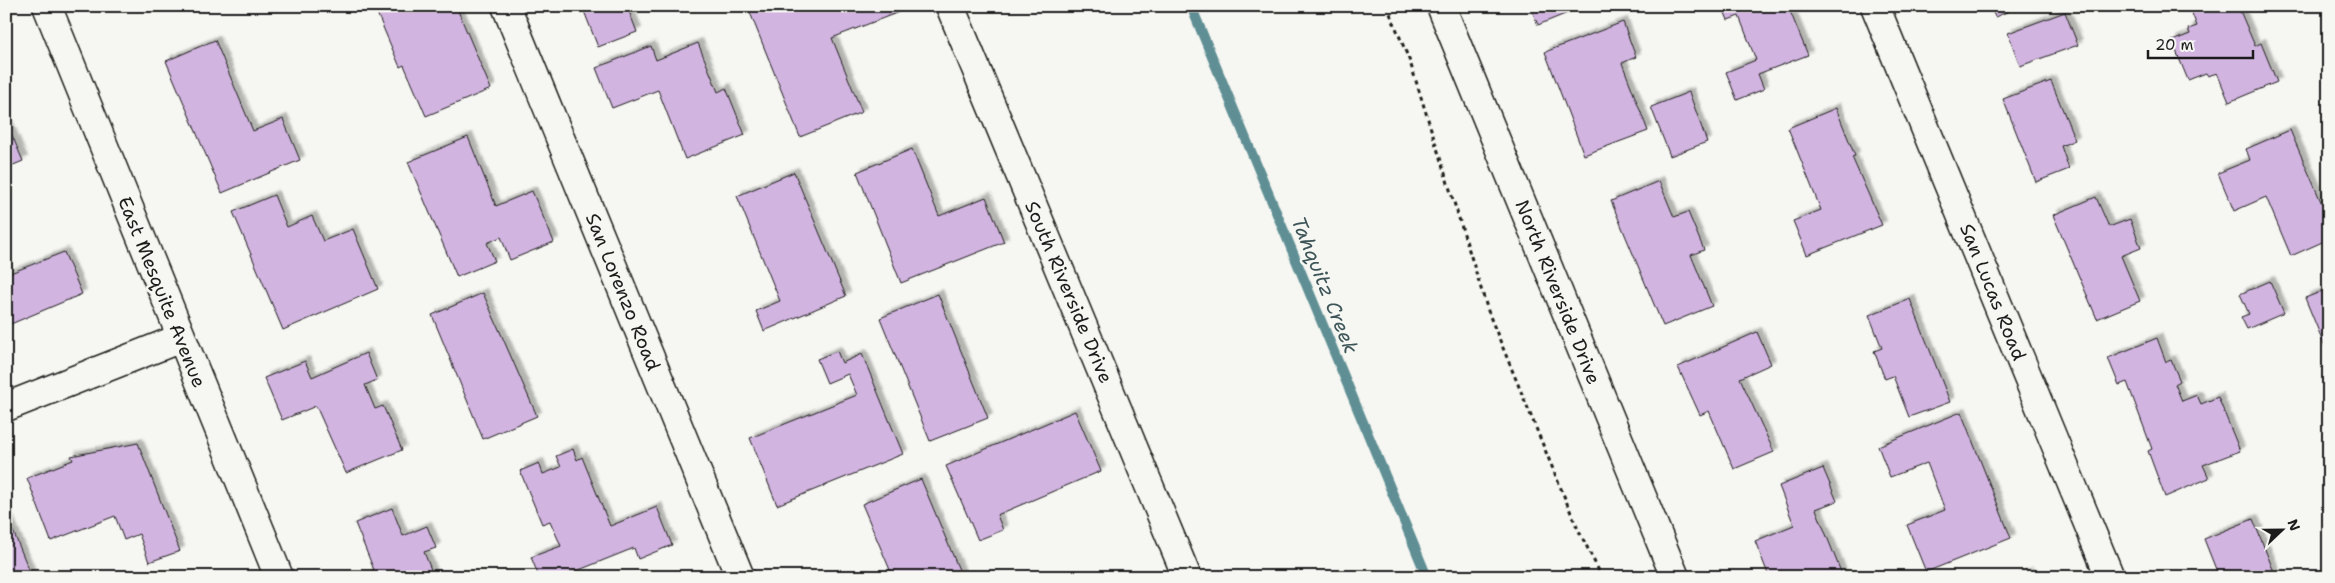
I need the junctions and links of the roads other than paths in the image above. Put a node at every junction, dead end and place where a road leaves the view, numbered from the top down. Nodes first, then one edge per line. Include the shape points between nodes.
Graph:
1 (47, 6) edge
2 (506, 6) edge
3 (950, 6) edge
4 (1441, 6) edge
5 (1875, 6) edge
6 (181, 338) junction
7 (6, 407) edge
8 (279, 577) edge
9 (740, 577) edge
10 (1187, 577) edge
11 (1675, 577) edge
12 (2110, 577) edge

1 - 6 street, East Mesquite Avenue
2 - 9 street, San Lorenzo Road
3 - 10 street, South Riverside Drive
4 - 11 street, North Riverside Drive
5 - 12 street, San Lucas Road
6 - 7 street
6 - 8 street, East Mesquite Avenue

